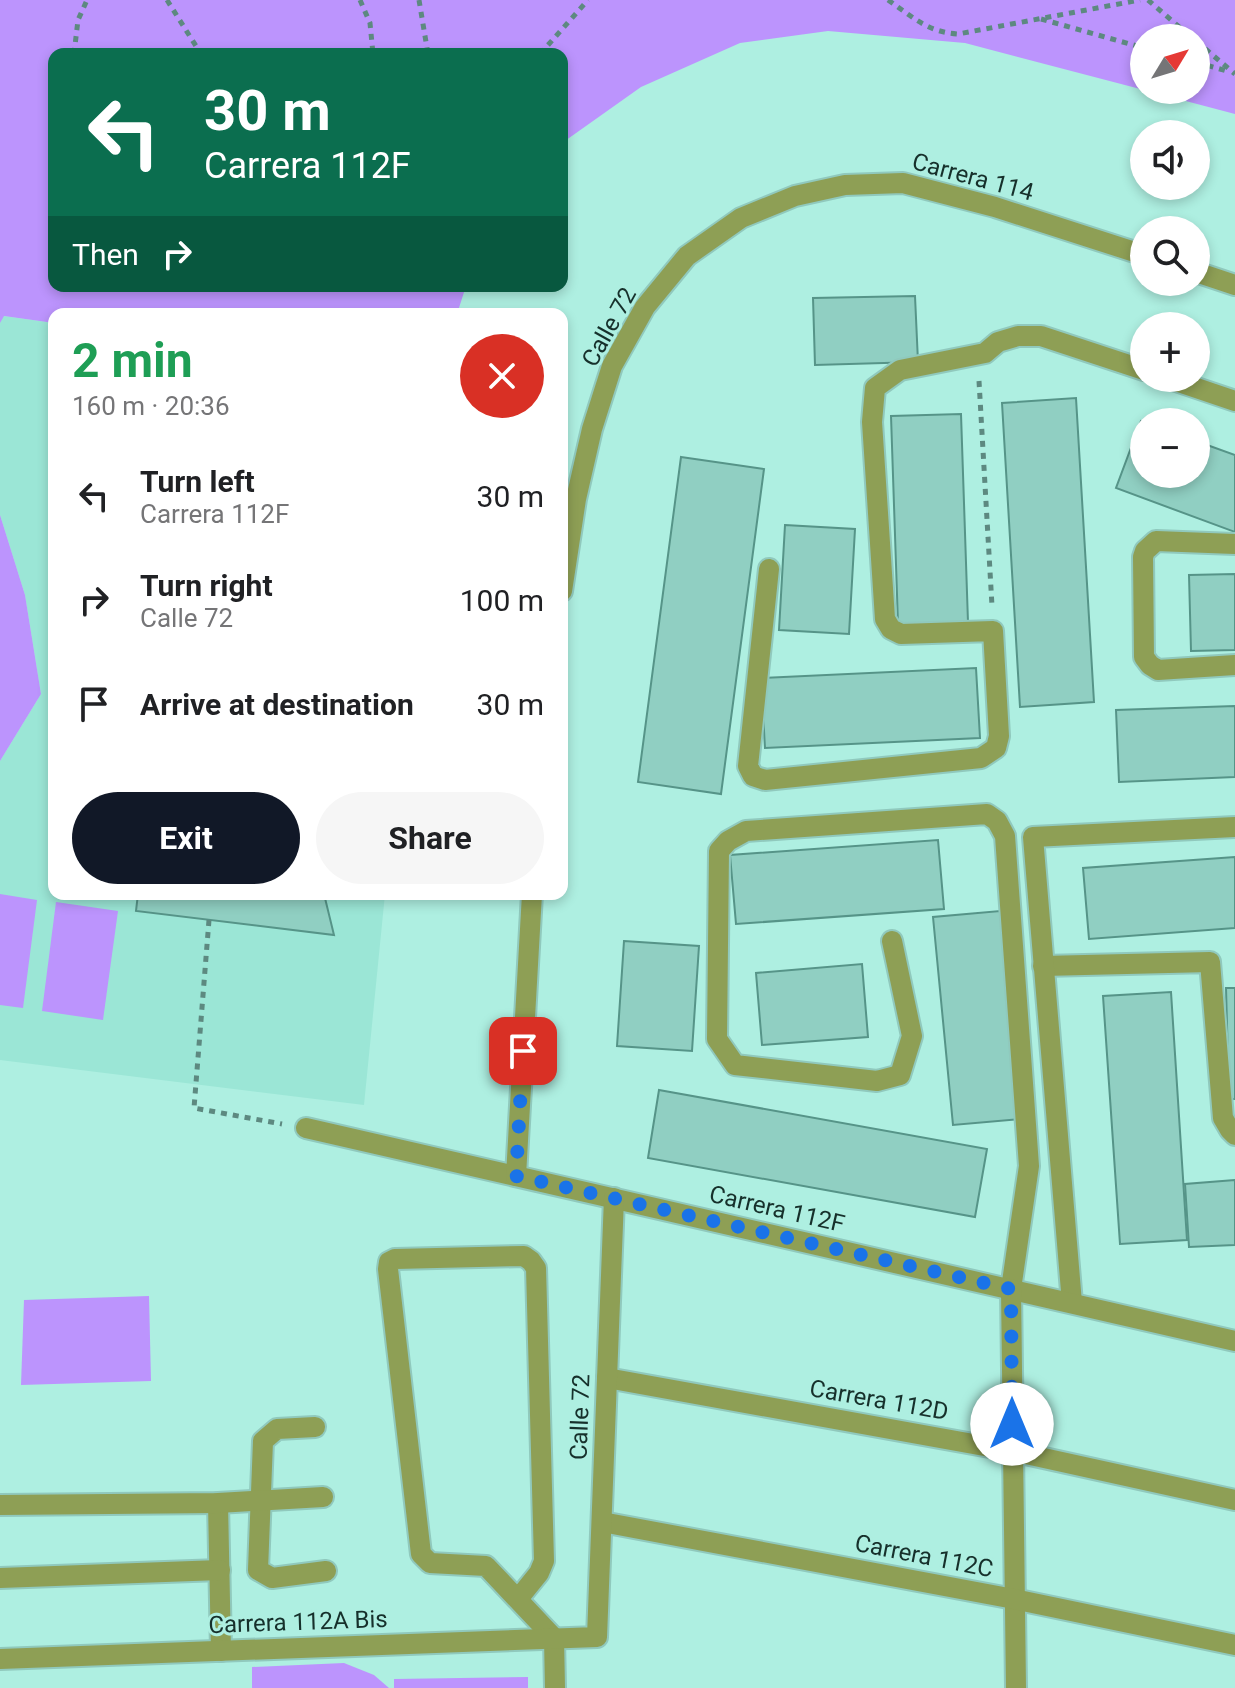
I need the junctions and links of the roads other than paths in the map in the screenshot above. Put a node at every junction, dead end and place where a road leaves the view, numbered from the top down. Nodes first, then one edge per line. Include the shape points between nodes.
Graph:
1 (741, 218) joint
2 (1130, 250) edge
3 (1210, 277) edge
4 (1235, 285) edge
5 (1130, 365) edge
6 (1208, 392) edge
7 (1235, 401) edge
8 (1235, 544) edge
9 (568, 554) edge
10 (769, 569) dead end
11 (1235, 665) edge
12 (1235, 827) edge
13 (532, 900) edge
14 (892, 941) dead end
15 (1043, 966) junction
16 (306, 1128) road end
17 (1235, 1135) edge
18 (516, 1176) junction
19 (614, 1198) junction
20 (1011, 1289) junction
21 (1072, 1303) junction
22 (1235, 1341) edge
23 (607, 1378) junction
24 (315, 1427) dead end
25 (1012, 1451) junction
26 (323, 1497) dead end
27 (261, 1500) junction
28 (1235, 1500) edge
29 (218, 1503) junction
30 (0, 1505) edge
31 (602, 1522) junction
32 (220, 1570) junction
33 (326, 1571) dead end
34 (0, 1578) edge
35 (518, 1599) junction
36 (1014, 1599) junction
37 (597, 1637) joint
38 (554, 1638) junction
39 (1235, 1645) edge
40 (221, 1651) junction
41 (0, 1659) edge
42 (555, 1688) edge
43 (1016, 1688) edge

1 - 2 street, Carrera 114 via 795,196 845,185 903,183
1 - 9 street, Calle 72 via 687,256 645,307 612,366 592,429
3 - 4 street
5 - 10 street via 1041,336 1018,336 985,353 900,370 875,388 872,422 885,619 901,634 993,631 999,736 996,748 981,758 765,780 753,776 748,766
6 - 7 street
8 - 11 street via 1156,541 1143,557 1144,657 1150,665 1158,670
12 - 15 street via 1033,837
13 - 18 street
14 - 20 street via 912,1036 900,1075 877,1081 735,1065 717,1039 719,851 728,841 746,831 987,814 997,821 1005,836 1029,1166
15 - 17 street via 1210,962 1223,1118
15 - 21 street
16 - 18 street, Carrera 112F
18 - 19 street, Carrera 112F
19 - 20 street, Carrera 112F
19 - 23 street, Calle 72
20 - 21 street, Carrera 112F
20 - 25 street
21 - 22 street, Carrera 112F
23 - 25 street, Carrera 112D
23 - 31 street, Calle 72
24 - 27 street via 277,1429 263,1441
25 - 28 street, Carrera 112D
25 - 36 street
26 - 27 street
27 - 29 street
27 - 33 street via 258,1570 272,1578
29 - 30 street
29 - 32 street
31 - 36 street, Carrera 112C
31 - 37 street, Calle 72
32 - 34 street
32 - 40 street
35 - 35 street via 486,1566 430,1563 421,1554 388,1269 395,1259 524,1256 536,1268 544,1561
35 - 38 street
36 - 39 street, Carrera 112C
36 - 43 street
37 - 38 street, Carrera 112A Bis
38 - 40 street, Carrera 112A Bis
38 - 42 street
40 - 41 street, Carrera 112A Bis

